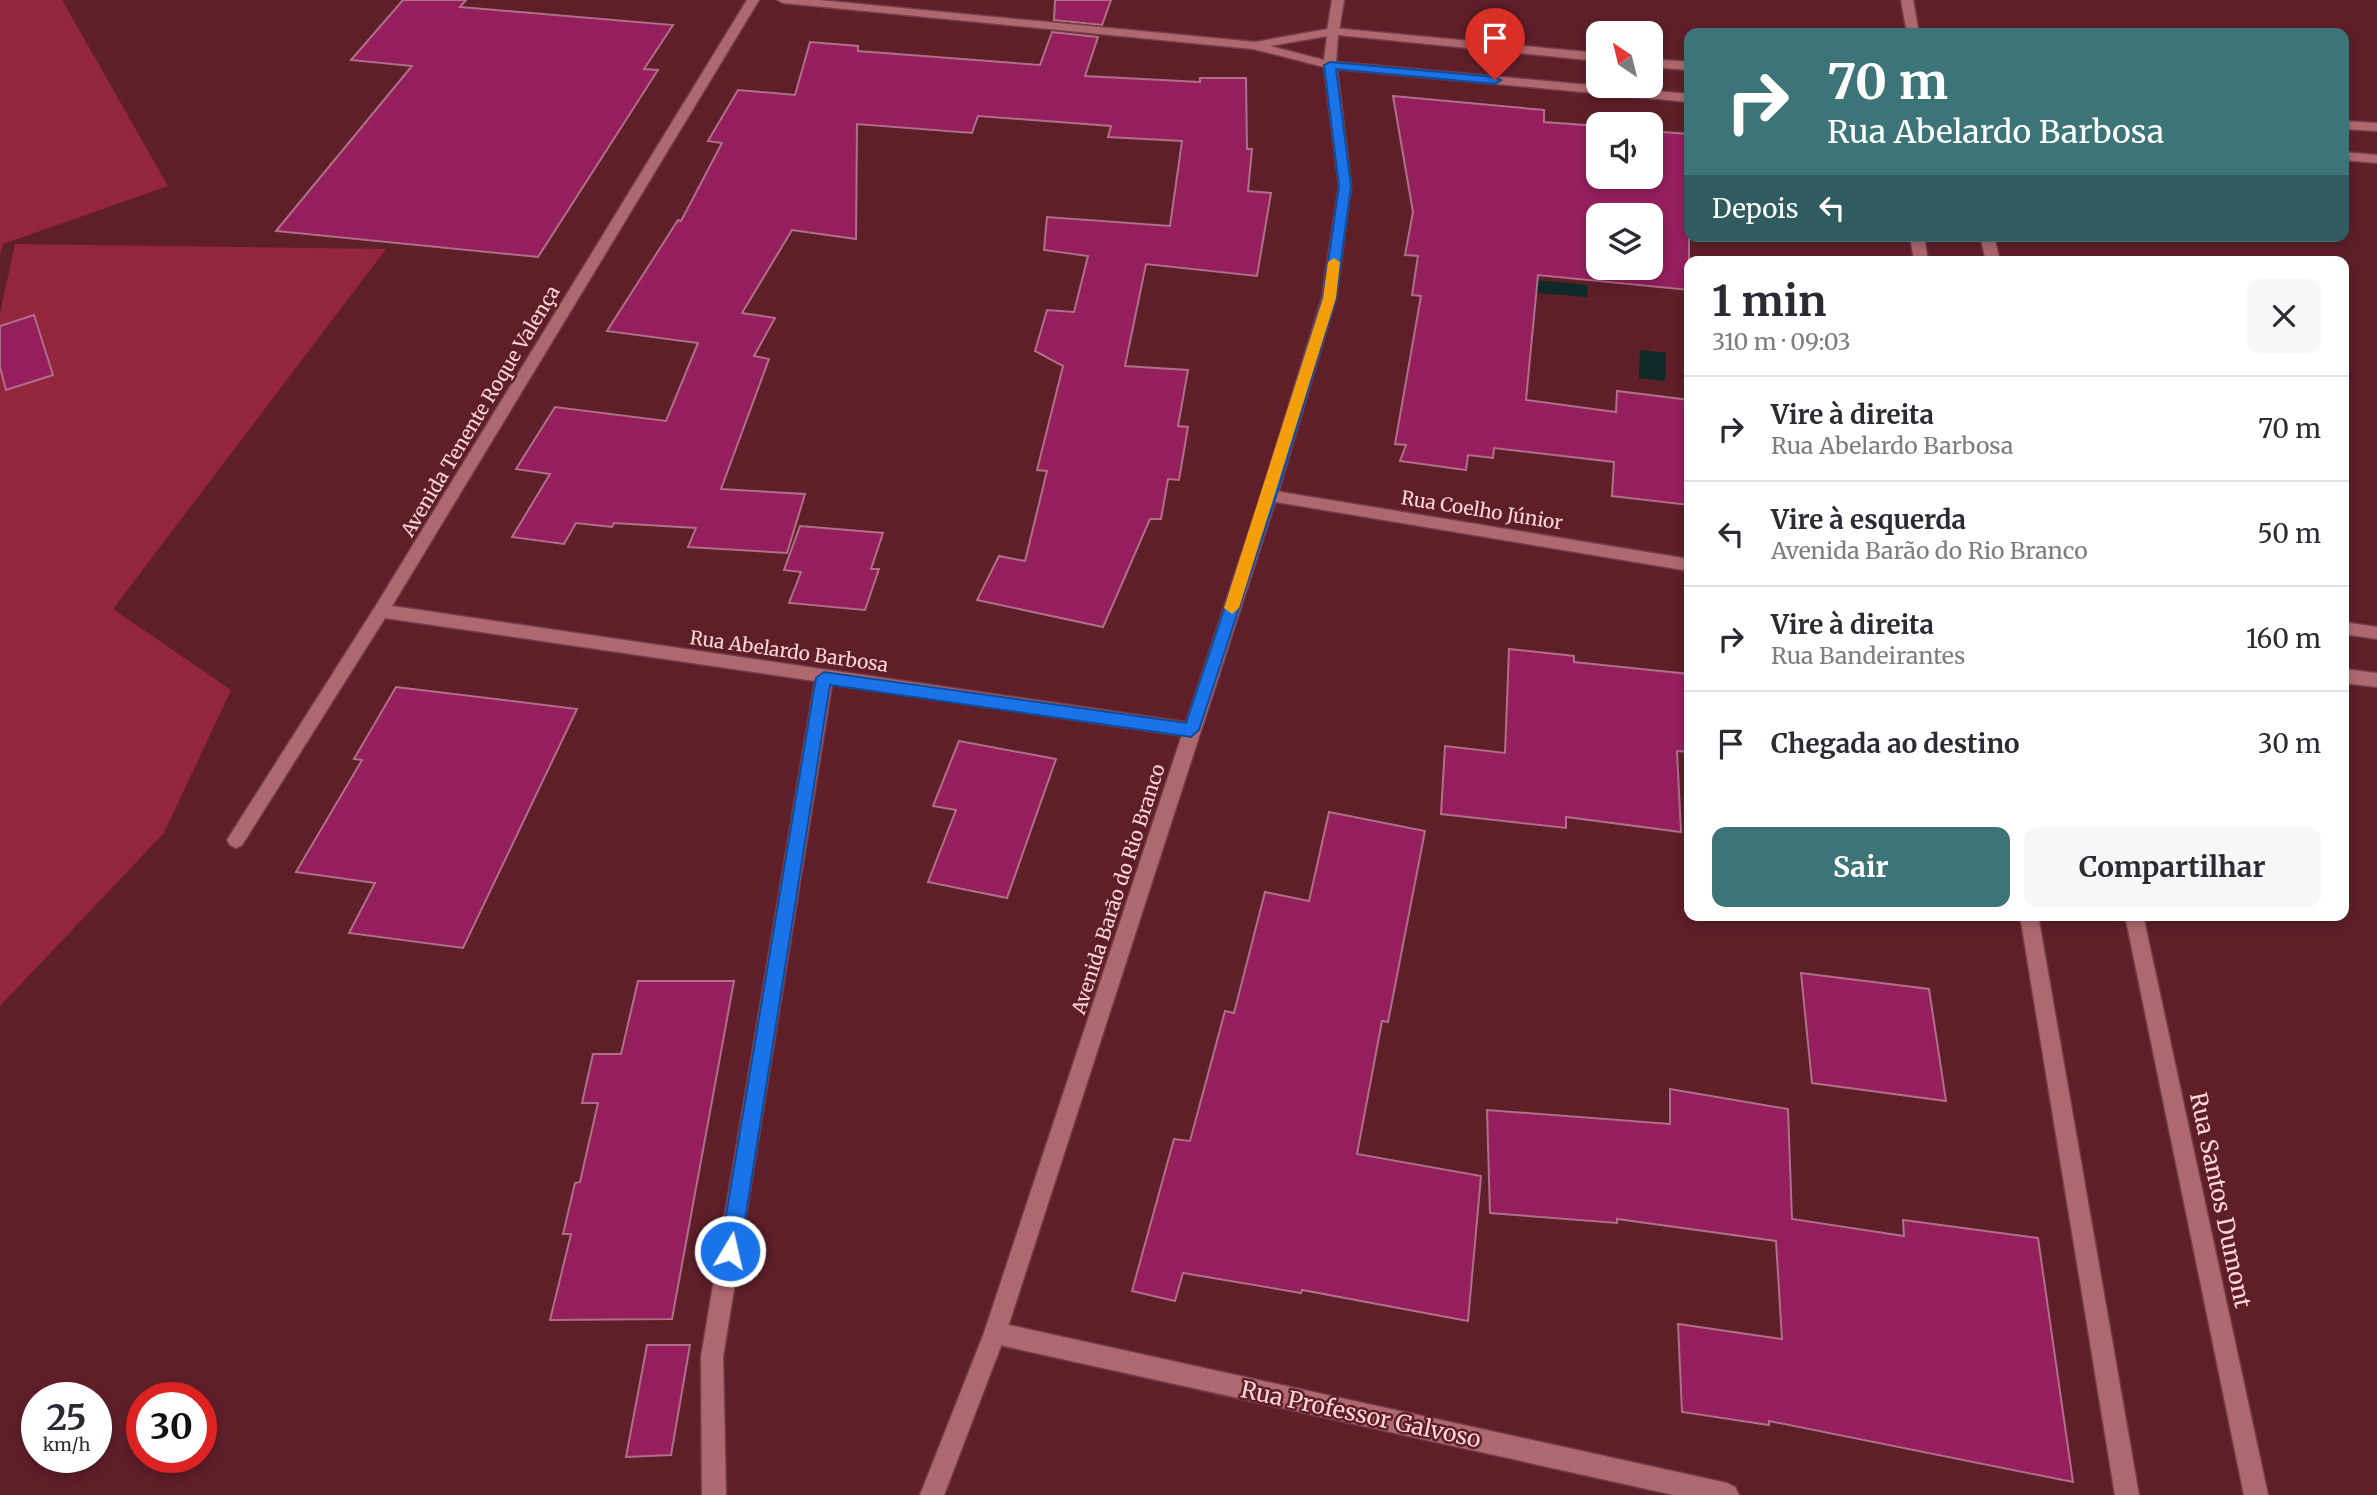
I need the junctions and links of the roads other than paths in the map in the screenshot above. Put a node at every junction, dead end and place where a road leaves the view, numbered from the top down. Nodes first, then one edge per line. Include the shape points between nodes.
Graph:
1 (753, 0) edge
2 (783, 0) edge
3 (1338, 0) edge
4 (1907, 0) edge
5 (1912, 28) edge
6 (1333, 31) junction
7 (1253, 45) junction
8 (1586, 56) edge
9 (1663, 63) edge
10 (1330, 65) junction
11 (1684, 65) edge
12 (1684, 98) edge
13 (2349, 125) edge
14 (2377, 127) edge
15 (2349, 157) edge
16 (2377, 159) edge
17 (1269, 496) junction
18 (1684, 564) edge
19 (381, 611) junction
20 (2349, 629) edge
21 (2377, 632) edge
22 (2349, 677) edge
23 (824, 678) junction
24 (2377, 680) edge
25 (1191, 730) junction
26 (236, 840) dead end
27 (2030, 921) edge
28 (2135, 921) edge
29 (995, 1333) junction
30 (713, 1495) edge
31 (932, 1495) edge
32 (1727, 1495) edge
33 (2127, 1495) edge
34 (2256, 1495) edge

1 - 19 street, Avenida Tenente Roque Valença
2 - 7 street
3 - 6 street, Avenida Barão do Rio Branco
4 - 5 street
6 - 7 street
6 - 8 street
6 - 10 street, Avenida Barão do Rio Branco
7 - 10 street
9 - 11 street
10 - 12 street
10 - 17 street, Avenida Barão do Rio Branco via 1345,186 1329,298
13 - 14 street
15 - 16 street
17 - 18 street, Rua Coelho Júnior
17 - 25 street, Avenida Barão do Rio Branco
19 - 23 street, Rua Abelardo Barbosa
19 - 26 street, Avenida Tenente Roque Valença
20 - 21 street
22 - 24 street
23 - 25 street, Rua Abelardo Barbosa
23 - 30 street via 712,1357
25 - 29 street, Avenida Barão do Rio Branco
27 - 33 street
28 - 34 street, Rua Santos Dumont
29 - 31 street, Avenida Barão do Rio Branco
29 - 32 street, Rua Professor Galvoso

